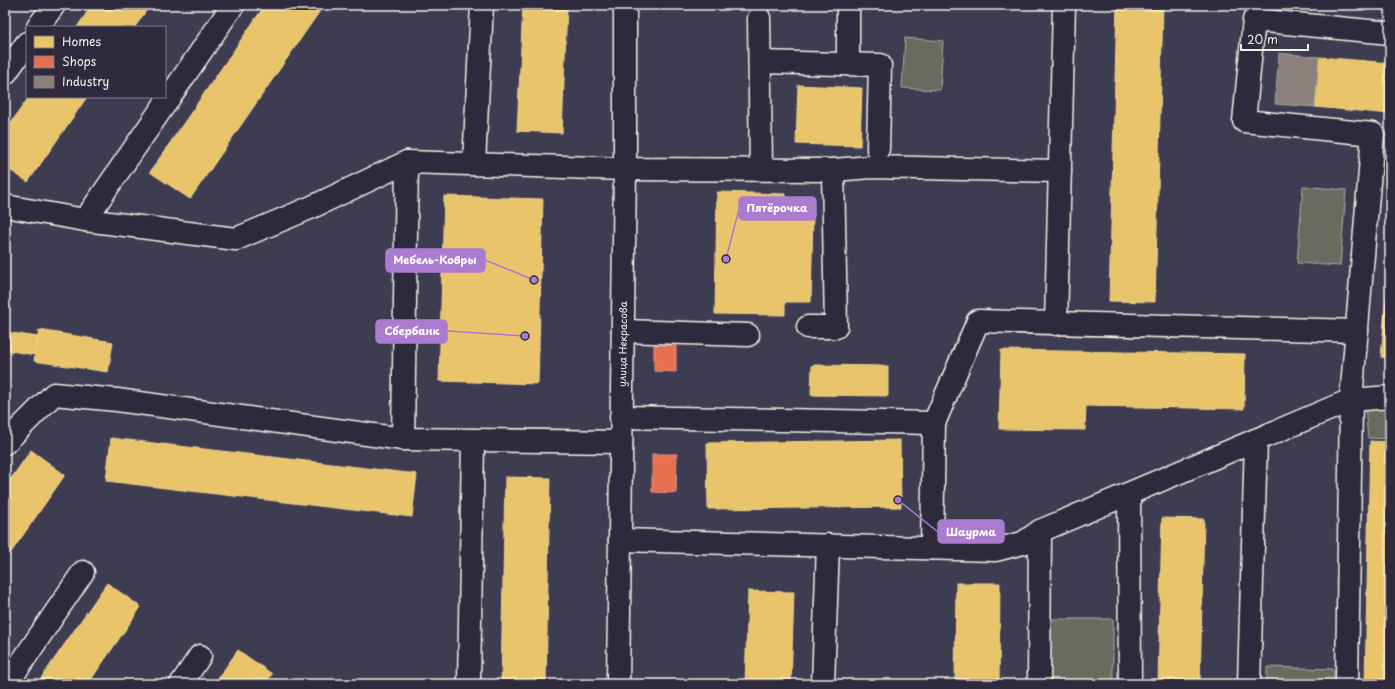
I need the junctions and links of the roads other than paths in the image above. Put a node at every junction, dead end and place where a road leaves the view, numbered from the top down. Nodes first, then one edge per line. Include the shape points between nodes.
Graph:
1 (54, 5) edge
2 (233, 5) edge
3 (482, 5) edge
4 (625, 5) edge
5 (848, 5) edge
6 (1064, 5) edge
7 (759, 18) dead end
8 (39, 26) edge
9 (1390, 33) edge
10 (26, 44) edge
11 (760, 62) junction
12 (848, 64) junction
13 (5, 74) edge
14 (878, 149) dead end
15 (407, 162) junction
16 (474, 164) junction
17 (625, 169) junction
18 (761, 169) junction
19 (833, 170) junction
20 (1060, 171) junction
21 (5, 206) edge
22 (85, 220) junction
23 (1056, 324) junction
24 (808, 327) dead end
25 (623, 331) junction
26 (1356, 331) junction
27 (748, 335) dead end
28 (1390, 396) edge
29 (1351, 400) junction
30 (621, 417) junction
31 (934, 423) junction
32 (403, 439) junction
33 (473, 440) junction
34 (1256, 440) junction
35 (621, 442) junction
36 (5, 443) edge
37 (1129, 494) junction
38 (1040, 531) junction
39 (620, 540) junction
40 (828, 545) junction
41 (932, 548) junction
42 (84, 572) dead end
43 (200, 656) dead end
44 (7, 684) edge
45 (181, 684) edge
46 (469, 684) edge
47 (618, 684) edge
48 (823, 684) edge
49 (1039, 684) edge
50 (1130, 684) edge
51 (1249, 684) edge
52 (1347, 684) edge

1 - 8 street
2 - 22 street
3 - 16 street
4 - 17 street, улица Некрасова
5 - 12 street
6 - 20 street
7 - 11 street
9 - 26 street via 1254,20 1244,121 1373,134
10 - 13 street
11 - 12 street
11 - 18 street
12 - 14 street via 880,65
15 - 16 street
15 - 22 street via 312,207 236,239
15 - 32 street
16 - 17 street
17 - 18 street
17 - 25 street, улица Некрасова
18 - 19 street
19 - 20 street via 871,167
19 - 24 street via 836,327
20 - 23 street
21 - 22 street
23 - 26 street
23 - 31 street via 978,321
25 - 27 street
25 - 30 street, улица Некрасова
26 - 29 street
28 - 29 street
29 - 34 street
29 - 52 street
30 - 31 street
30 - 35 street, улица Некрасова
31 - 41 street
32 - 33 street
32 - 36 street via 117,400 54,394
33 - 35 street
33 - 46 street
34 - 37 street
34 - 51 street
35 - 39 street, улица Некрасова
37 - 38 street
37 - 50 street
38 - 41 street via 1023,543 995,550
38 - 49 street
39 - 40 street
39 - 47 street, улица Некрасова
40 - 41 street
40 - 48 street
42 - 44 street
43 - 45 street

